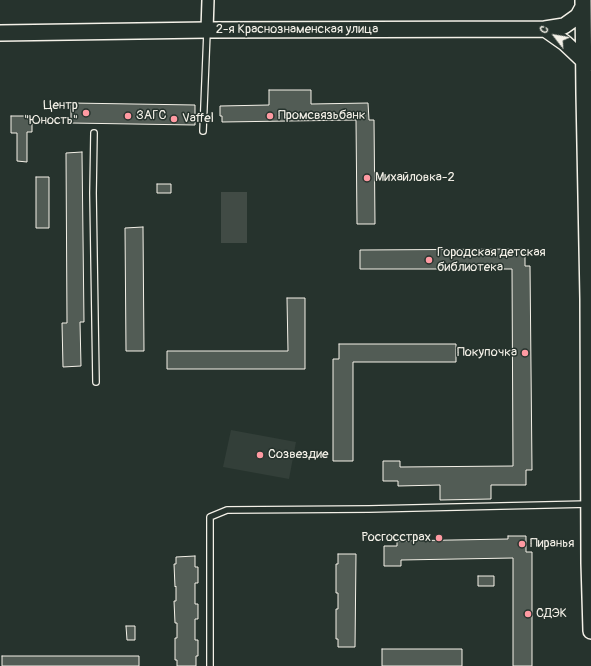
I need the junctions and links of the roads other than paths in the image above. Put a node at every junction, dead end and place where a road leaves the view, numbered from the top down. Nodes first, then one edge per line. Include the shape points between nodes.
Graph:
1 (208, 0) edge
2 (583, 4) edge
3 (545, 29) junction
4 (207, 30) junction
5 (0, 33) edge
6 (587, 62) edge
7 (587, 90) edge
8 (203, 131) dead end
9 (94, 133) dead end
10 (96, 382) dead end
11 (589, 504) junction
12 (591, 631) edge
13 (210, 666) edge

1 - 4 street
2 - 3 street, 2-я Краснознаменская улица via 578,16 564,26
2 - 6 street
3 - 4 street, 2-я Краснознаменская улица
3 - 6 street
4 - 5 street, 2-я Краснознаменская улица
4 - 8 lane
6 - 7 street
7 - 11 street
9 - 10 lane
11 - 12 street
11 - 13 lane via 221,512 210,517

